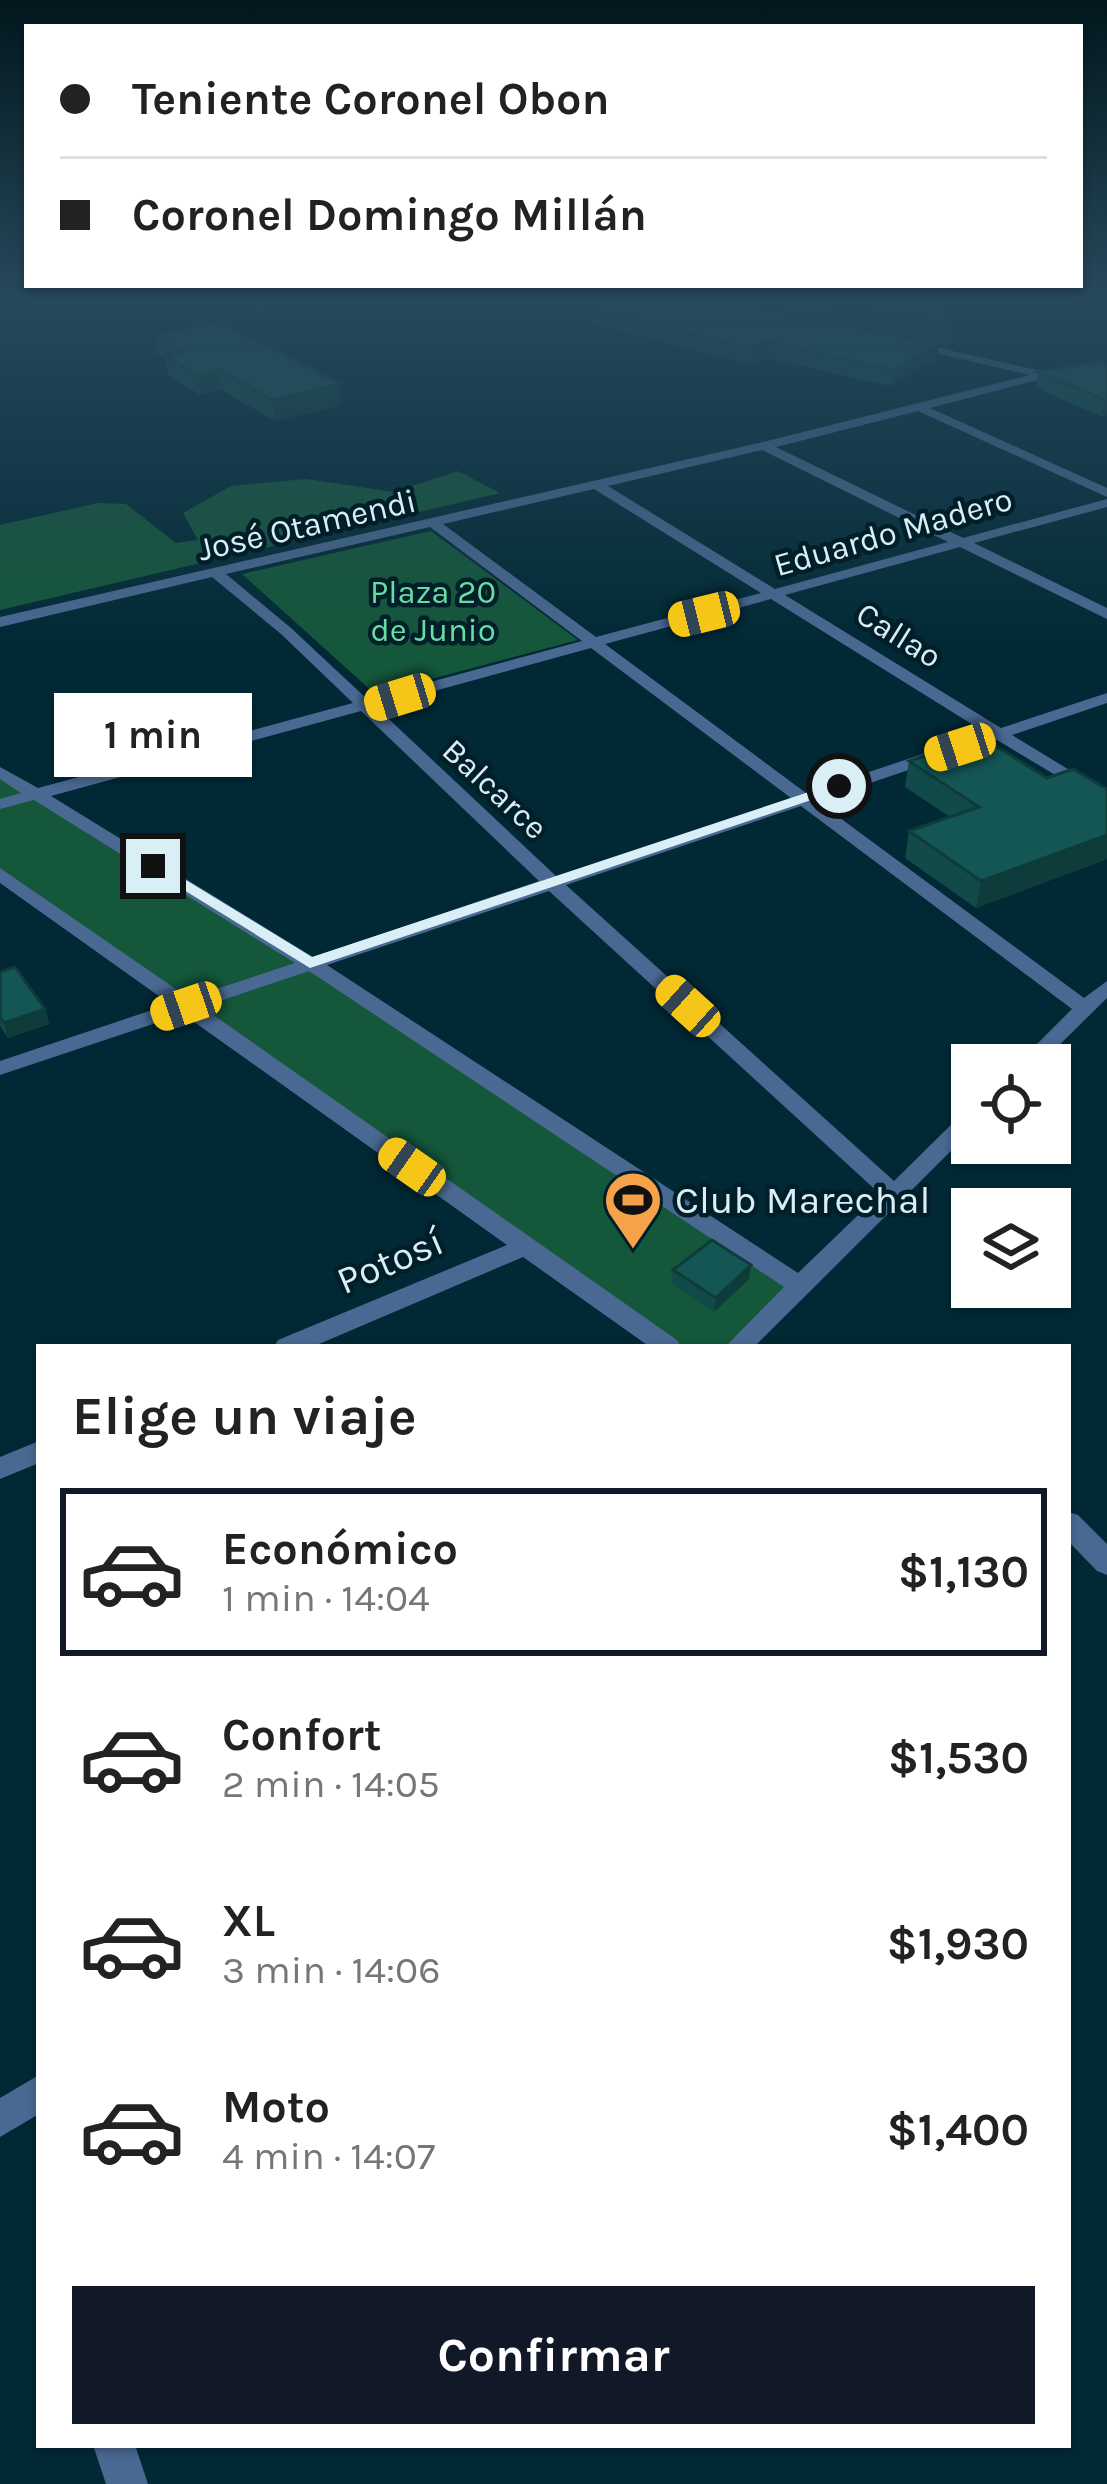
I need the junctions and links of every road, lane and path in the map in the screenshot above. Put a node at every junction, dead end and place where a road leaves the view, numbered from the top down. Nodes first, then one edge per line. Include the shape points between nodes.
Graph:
1 (880, 417) edge
2 (941, 417) edge
3 (764, 446) junction
4 (597, 485) junction
5 (1107, 493) edge
6 (1107, 503) edge
7 (433, 523) junction
8 (963, 544) junction
9 (216, 573) junction
10 (779, 595) junction
11 (1107, 614) edge
12 (0, 622) edge
13 (592, 643) junction
14 (1107, 698) edge
15 (364, 707) junction
16 (1001, 734) junction
17 (0, 772) edge
18 (34, 794) junction
19 (799, 800) junction
20 (1107, 802) edge
21 (0, 804) edge
22 (0, 874) edge
23 (551, 882) junction
24 (310, 963) junction
25 (1107, 987) edge
26 (186, 1006) junction
27 (1085, 1009) junction
28 (1049, 1044) edge
29 (0, 1068) edge
30 (951, 1138) edge
31 (893, 1193) junction
32 (524, 1247) junction
33 (800, 1286) junction
34 (294, 1344) edge
35 (664, 1344) edge
36 (741, 1344) edge
37 (36, 1453) edge
38 (0, 1468) edge
39 (1071, 1526) edge
40 (1105, 1556) edge
41 (36, 2095) edge
42 (1, 2117) edge
43 (115, 2448) edge
44 (127, 2484) edge

1 - 3 street, José Otamendi
2 - 5 street
3 - 4 street, José Otamendi
3 - 8 street
4 - 7 street, José Otamendi
4 - 10 street, Callao
6 - 8 street, Eduardo Madero
7 - 9 street, José Otamendi
7 - 13 street
8 - 10 street, Eduardo Madero
8 - 11 street
9 - 12 street, José Otamendi
9 - 15 street, Balcarce
10 - 13 street, Eduardo Madero
10 - 16 street, Callao
13 - 15 street, Eduardo Madero
13 - 19 street
14 - 16 street
15 - 18 street, Eduardo Madero
15 - 23 street, Balcarce
16 - 19 street
16 - 20 street, Callao
17 - 18 street
18 - 21 street, Eduardo Madero
18 - 24 street
19 - 23 street
19 - 27 street
22 - 26 street
23 - 24 street
23 - 31 street, Balcarce
24 - 26 street
24 - 33 street
25 - 27 street
26 - 29 street
26 - 32 street
27 - 28 street
30 - 31 street
31 - 33 street
32 - 34 street, Potosí
32 - 35 street
33 - 36 street
37 - 38 street
39 - 40 street
41 - 42 street
43 - 44 street

